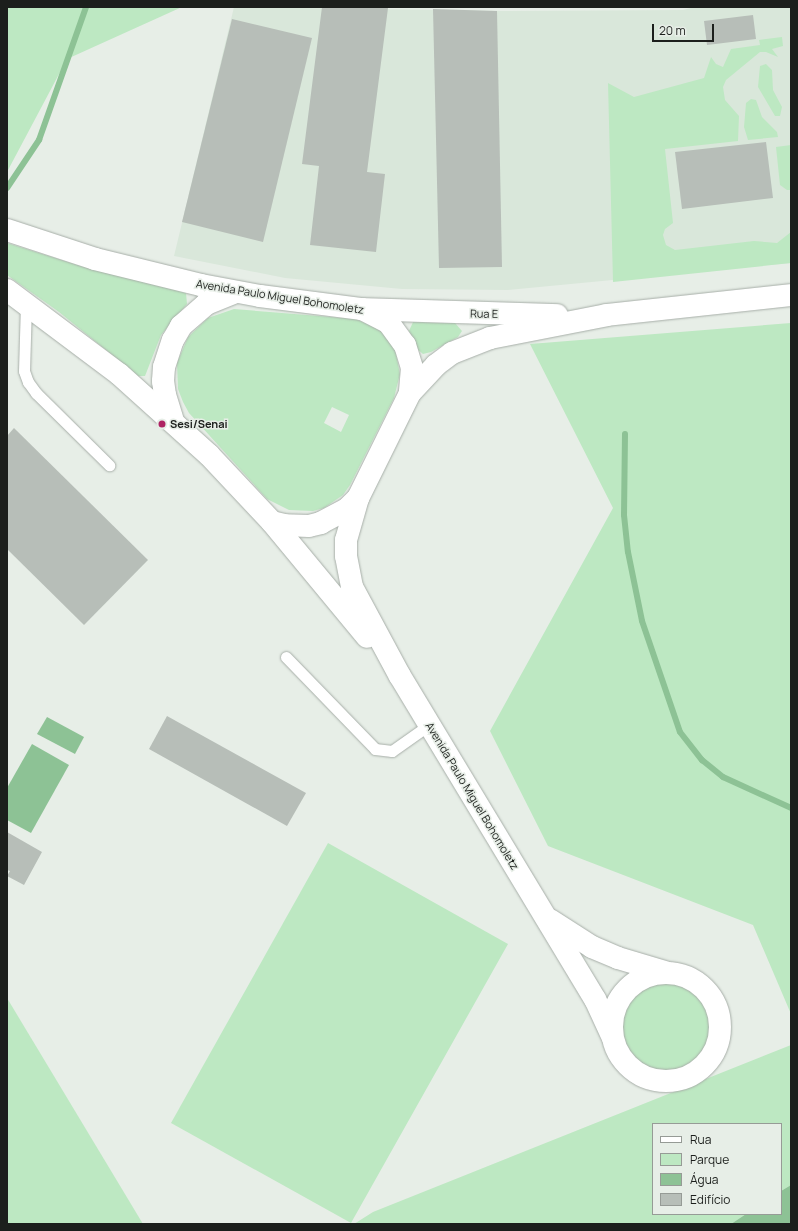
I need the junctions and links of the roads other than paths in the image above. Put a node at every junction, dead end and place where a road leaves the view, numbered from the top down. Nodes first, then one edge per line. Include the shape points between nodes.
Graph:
1 (7, 230) edge
2 (7, 290) edge
3 (236, 292) junction
4 (791, 295) edge
5 (26, 303) junction
6 (362, 309) junction
7 (607, 315) junction
8 (410, 393) junction
9 (174, 422) junction
10 (110, 465) dead end
11 (358, 498) junction
12 (272, 522) junction
13 (286, 657) dead end
14 (400, 676) junction
15 (429, 725) junction
16 (544, 916) junction
17 (672, 974) junction
18 (612, 1036) junction

1 - 3 street, Avenida Paulo Miguel Bohomoletz via 95,260
2 - 5 street, Avenida Paulo Miguel Bohomoletz
3 - 6 street, Avenida Paulo Miguel Bohomoletz
3 - 9 street via 206,304 181,326 173,340 163,381
4 - 7 street, Rua E
5 - 9 street, Avenida Paulo Miguel Bohomoletz via 113,370
5 - 10 lane via 24,371 28,382 36,393
6 - 7 street, Rua E via 463,314
6 - 8 street, Avenida Paulo Miguel Bohomoletz via 388,322 405,345 412,368
7 - 8 street, Rua E via 490,338 464,347 436,365
8 - 11 street, Avenida Paulo Miguel Bohomoletz
9 - 12 street, Avenida Paulo Miguel Bohomoletz
11 - 12 street, Avenida Paulo Miguel Bohomoletz via 347,509 321,523 296,526
11 - 14 street, Avenida Paulo Miguel Bohomoletz via 346,540 348,572 352,587
12 - 14 street, Avenida Paulo Miguel Bohomoletz
13 - 15 lane via 375,749 392,752
14 - 15 street, Avenida Paulo Miguel Bohomoletz
15 - 16 street, Avenida Paulo Miguel Bohomoletz
16 - 17 street, Avenida Paulo Miguel Bohomoletz via 592,947 645,968
16 - 18 street, Avenida Paulo Miguel Bohomoletz via 595,999
17 - 18 street via 648,976 627,990 614,1011
17 - 18 street via 684,976 700,986 713,1001 718,1012 720,1024 716,1049 700,1069 678,1080 653,1080 631,1068 622,1059

